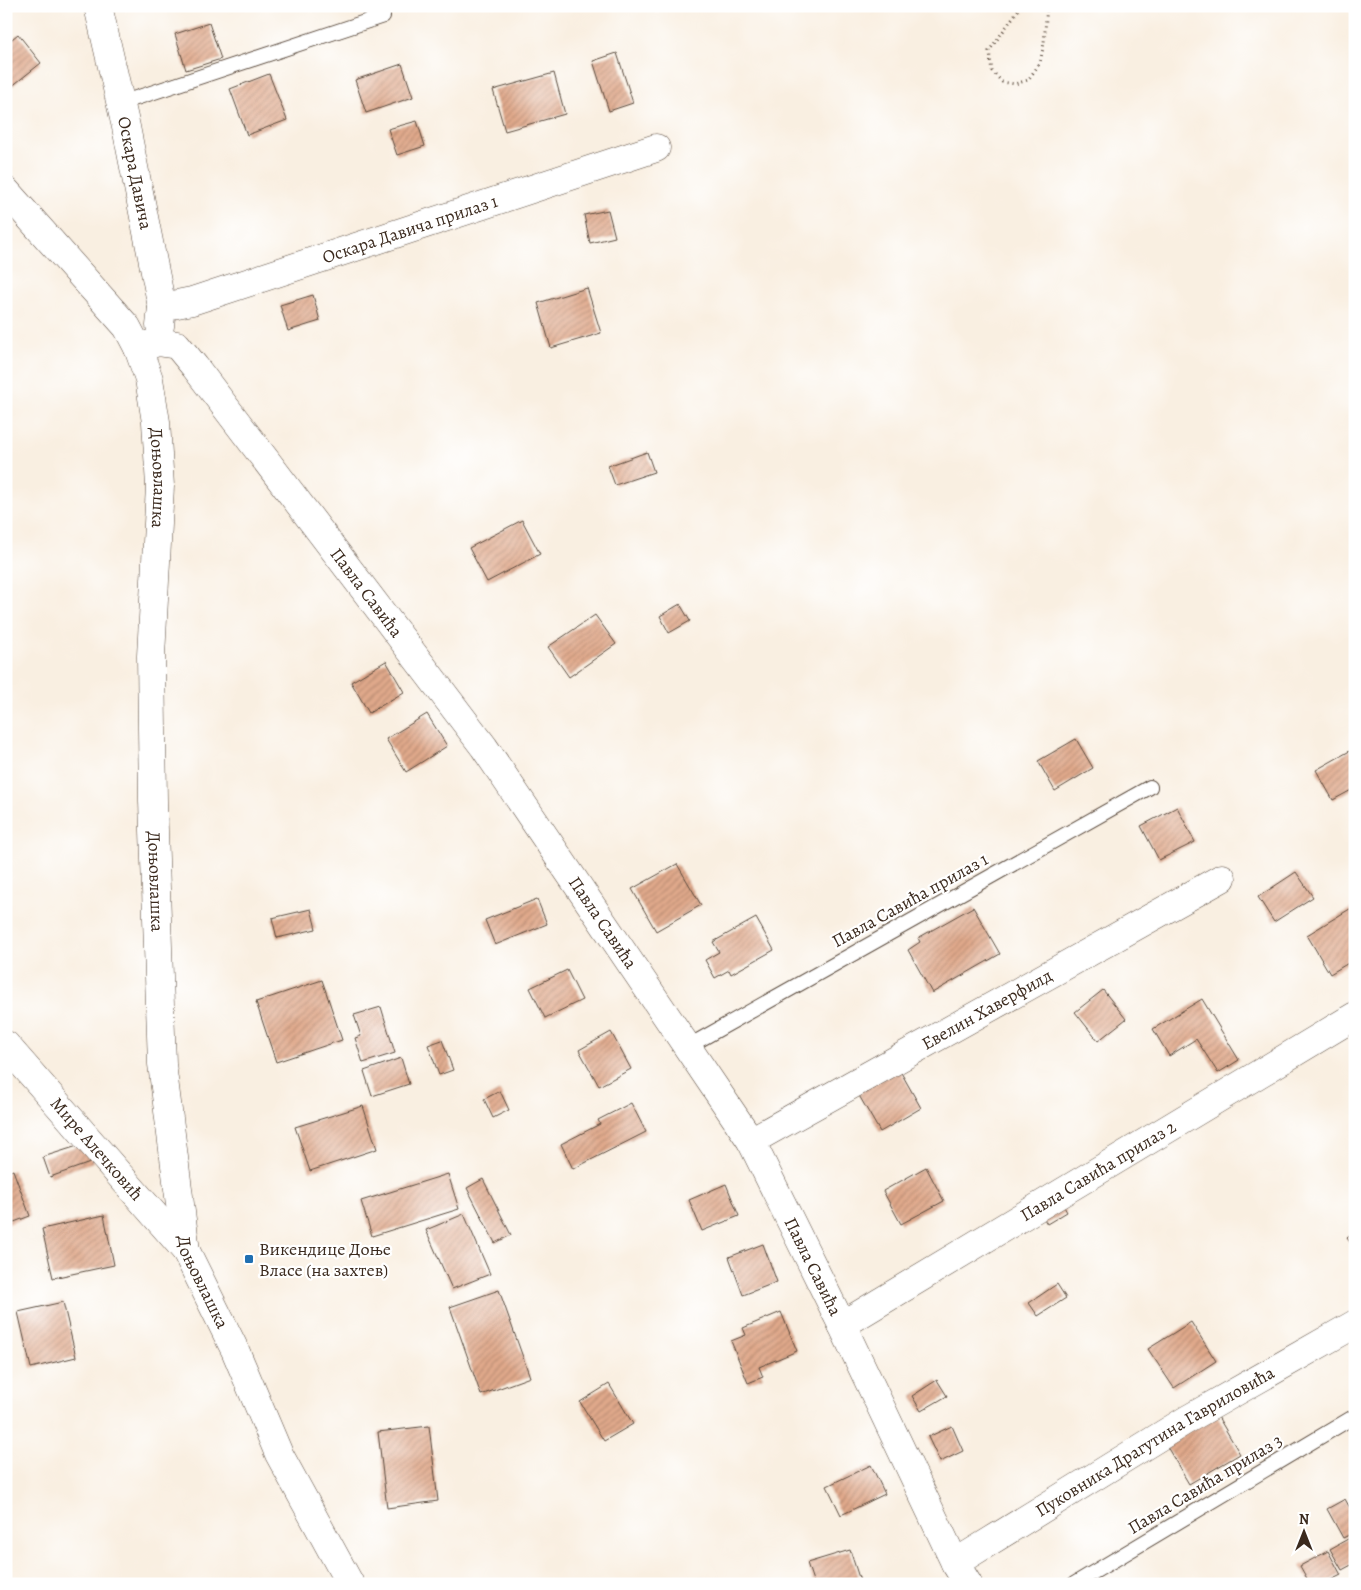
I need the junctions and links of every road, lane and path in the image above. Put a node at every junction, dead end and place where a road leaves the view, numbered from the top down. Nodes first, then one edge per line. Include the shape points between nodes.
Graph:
1 (98, 6) edge
2 (1021, 6) edge
3 (1047, 6) edge
4 (384, 16) dead end
5 (121, 103) junction
6 (656, 148) dead end
7 (6, 191) edge
8 (162, 307) junction
9 (148, 345) junction
10 (1150, 787) dead end
11 (1222, 878) dead end
12 (1355, 1016) edge
13 (6, 1045) edge
14 (688, 1047) junction
15 (751, 1141) junction
16 (186, 1251) junction
17 (1355, 1324) edge
18 (842, 1325) junction
19 (1355, 1416) edge
20 (962, 1573) edge
21 (350, 1584) edge
22 (1074, 1584) edge

1 - 5 street, Оскара Давича
2 - 3 path via 989,51 992,71 1002,82 1015,84 1028,80 1040,63
4 - 5 lane
5 - 8 street, Оскара Давича
6 - 8 street, Оскара Давича прилаз 1 via 192,301
7 - 9 street, Доњовлашка via 127,327
8 - 9 street, Оскара Давича
9 - 14 street, Павла Савића via 177,346 195,367 484,747
9 - 16 street, Доњовлашка via 160,486 151,656 162,1064
10 - 14 lane, Павла Савића прилаз 1
11 - 15 street, Евелин Хаверфилд
12 - 18 street, Павла Савића прилаз 2
13 - 16 street, Мире Алечковић
14 - 15 street, Павла Савића
15 - 18 street, Павла Савића
16 - 21 street, Доњовлашка via 235,1350 280,1454
17 - 20 street, Пуковника Драгутина Гавриловића via 1188,1419
18 - 20 street, Павла Савића
19 - 22 lane, Павла Савића прилаз 3

